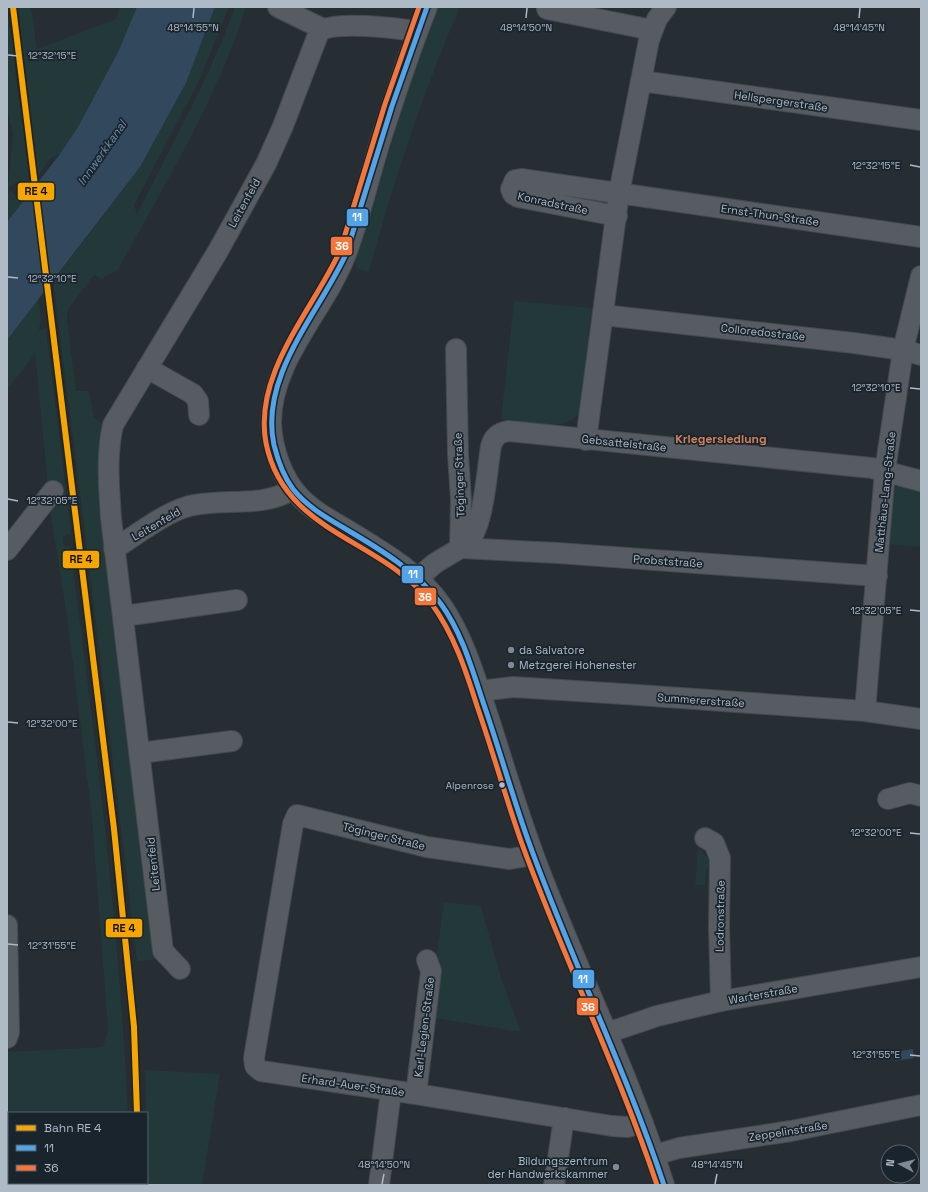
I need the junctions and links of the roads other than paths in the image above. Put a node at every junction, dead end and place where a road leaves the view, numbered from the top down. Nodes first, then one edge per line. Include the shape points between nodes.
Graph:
1 (278, 7) edge
2 (427, 7) edge
3 (666, 7) edge
4 (547, 9) dead end
5 (323, 29) junction
6 (652, 30) junction
7 (417, 32) junction
8 (641, 81) junction
9 (921, 120) edge
10 (619, 194) junction
11 (617, 216) junction
12 (921, 237) edge
13 (921, 276) edge
14 (603, 315) junction
15 (456, 349) dead end
16 (912, 353) edge
17 (147, 368) junction
18 (199, 415) dead end
19 (586, 440) junction
20 (885, 471) junction
21 (921, 481) edge
22 (293, 489) junction
23 (53, 491) dead end
24 (114, 548) junction
25 (460, 548) junction
26 (7, 550) edge
27 (877, 576) junction
28 (419, 580) junction
29 (237, 600) dead end
30 (124, 616) junction
31 (480, 691) junction
32 (865, 711) junction
33 (921, 719) edge
34 (232, 740) dead end
35 (140, 753) junction
36 (921, 796) edge
37 (888, 799) dead end
38 (705, 838) dead end
39 (533, 855) junction
40 (284, 876) joint
41 (7, 925) edge
42 (427, 960) dead end
43 (921, 967) edge
44 (180, 969) dead end
45 (721, 1001) junction
46 (608, 1033) junction
47 (7, 1038) edge
48 (391, 1090) junction
49 (416, 1094) junction
50 (921, 1105) edge
51 (564, 1118) junction
52 (643, 1123) junction
53 (655, 1155) junction
54 (379, 1185) edge
55 (554, 1185) edge
56 (664, 1185) edge

1 - 5 street
2 - 7 street
3 - 6 street
4 - 6 street
5 - 7 street via 336,26
5 - 17 street, Leitenfeld via 317,38 266,164 218,251
6 - 8 street
7 - 22 street via 381,138 347,252 332,287 292,352 277,387 271,422 275,452
8 - 9 street, Hellspergerstraße
8 - 10 street
10 - 11 street
10 - 11 street, Konradstraße via 521,179 515,180 511,189 518,198
10 - 12 street, Ernst-Thun-Straße
11 - 14 street
13 - 16 street, Matthäus-Lang-Straße
14 - 16 street, Colloredostraße via 805,337
14 - 19 street
15 - 25 street, Töginger Straße
16 - 20 street, Matthäus-Lang-Straße
17 - 18 street via 193,394 198,401
17 - 24 street, Leitenfeld via 113,425 109,441 108,484
19 - 20 street, Gebsattelstraße
19 - 25 street, Gebsattelstraße via 508,431 494,438 477,530
20 - 21 street, Gebsattelstraße
20 - 27 street, Matthäus-Lang-Straße
22 - 24 street, Leitenfeld via 282,496 264,500 230,501 185,507
22 - 28 street via 312,508 392,558
23 - 26 street
24 - 30 street, Leitenfeld
25 - 27 street, Probststraße
25 - 28 street via 432,564
27 - 32 street, Matthäus-Lang-Straße
28 - 31 street via 434,595 452,622
29 - 30 street
30 - 35 street, Leitenfeld
31 - 32 street, Summererstraße via 513,687
31 - 39 street
32 - 33 street, Summererstraße
34 - 35 street
35 - 44 street, Leitenfeld via 163,951
36 - 37 street via 910,793
38 - 45 street, Lodronstraße via 714,843 720,858
39 - 40 street, Töginger Straße via 510,859 427,847 297,815 293,824
39 - 46 street
40 - 48 street, Erhard-Auer-Straße via 254,1058 255,1066 261,1071
41 - 47 street
42 - 49 street, Karl-Legien-Straße via 431,971
43 - 45 street, Warterstraße
45 - 46 street, Warterstraße via 657,1016
46 - 52 street
48 - 49 street, Erhard-Auer-Straße
48 - 54 street
49 - 51 street, Erhard-Auer-Straße
50 - 53 street, Zeppelinstraße via 791,1131 679,1148
51 - 52 street, Erhard-Auer-Straße via 627,1127
51 - 55 street
52 - 53 street
53 - 56 street

